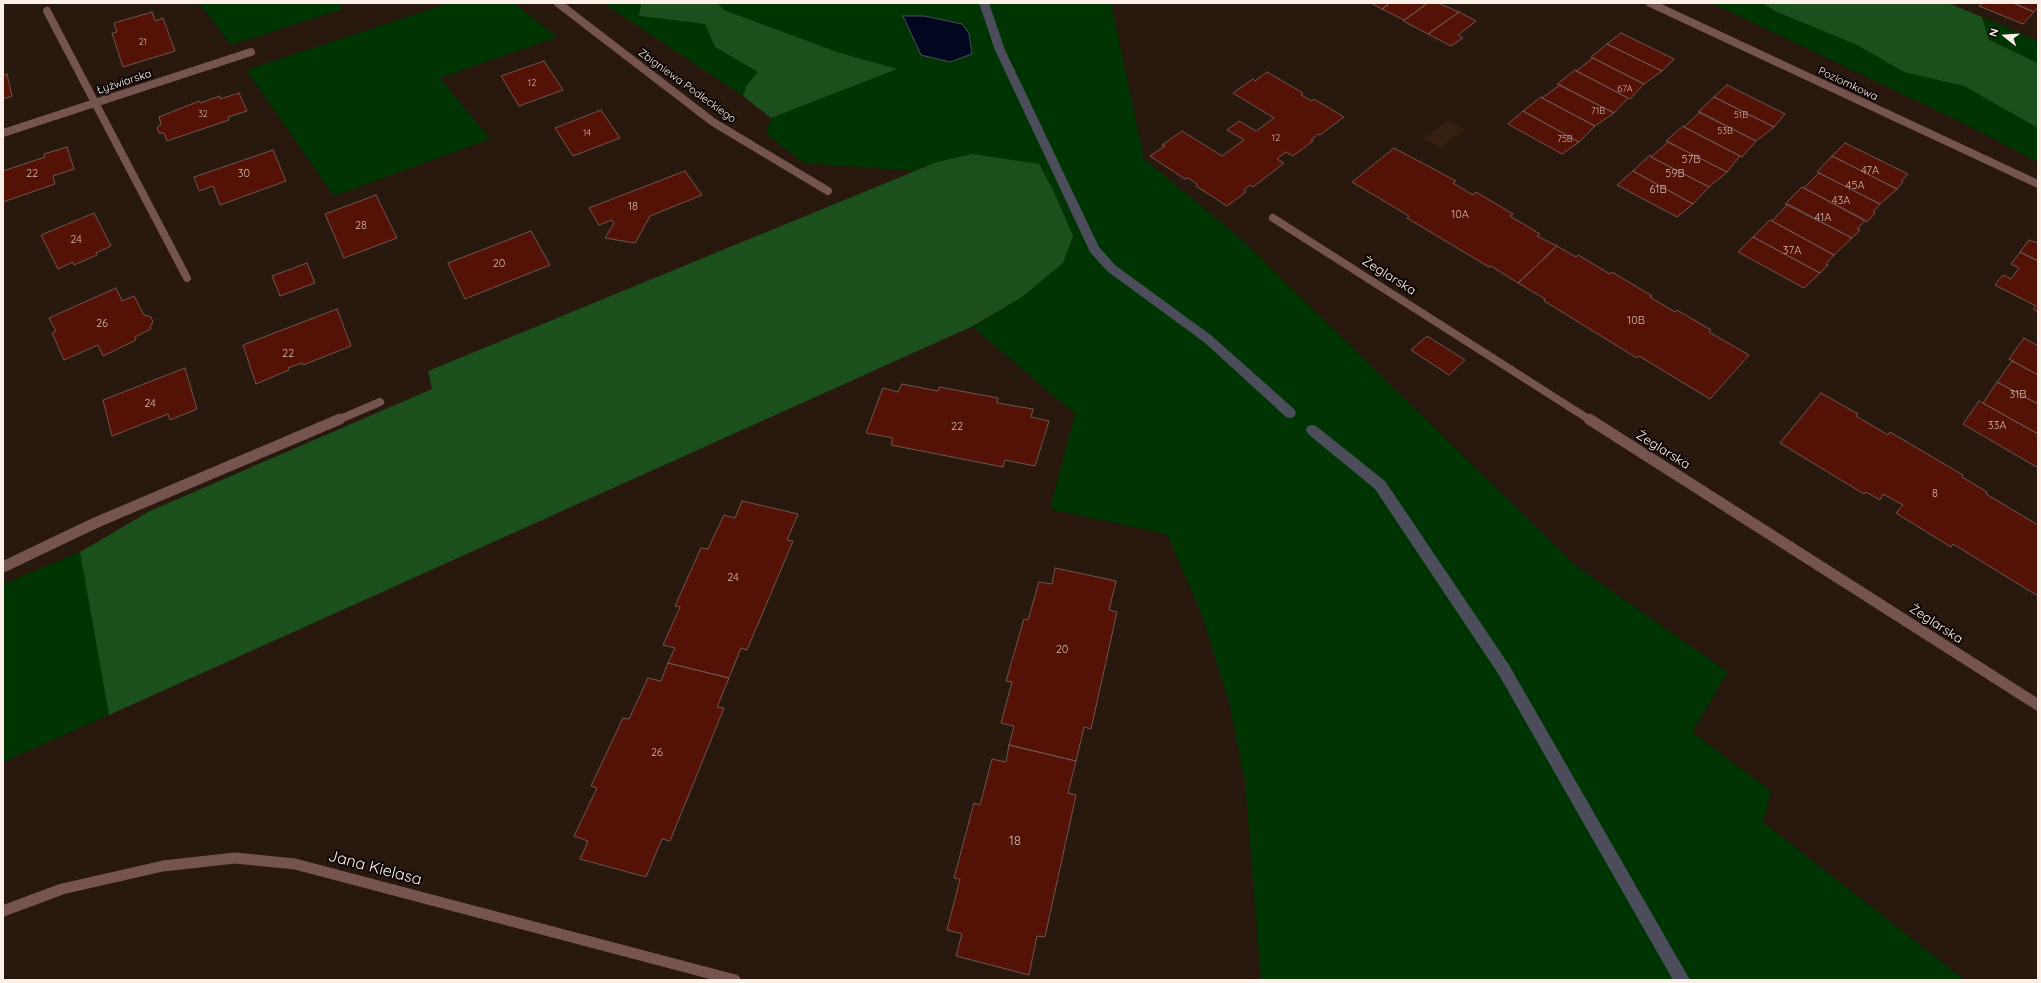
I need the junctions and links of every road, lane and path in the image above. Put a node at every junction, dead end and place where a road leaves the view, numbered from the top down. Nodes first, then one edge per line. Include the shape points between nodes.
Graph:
1 (558, 3) edge
2 (1650, 3) edge
3 (47, 11) dead end
4 (251, 52) dead end
5 (94, 103) junction
6 (3, 133) edge
7 (2038, 184) edge
8 (828, 191) dead end
9 (1273, 218) dead end
10 (187, 278) dead end
11 (380, 402) dead end
12 (3, 567) edge
13 (2038, 705) edge
14 (3, 911) edge
15 (736, 980) edge

1 - 8 street, Zbigniewa Podleckiego via 713,122
2 - 7 street, Poziomkowa
3 - 5 street
4 - 5 street, Łyżwiarska
5 - 6 street, Łyżwiarska
5 - 10 street
9 - 13 street, Żeglarska
11 - 12 street via 95,523
14 - 15 street, Jana Kielasa via 62,890 149,869 235,858 295,864

